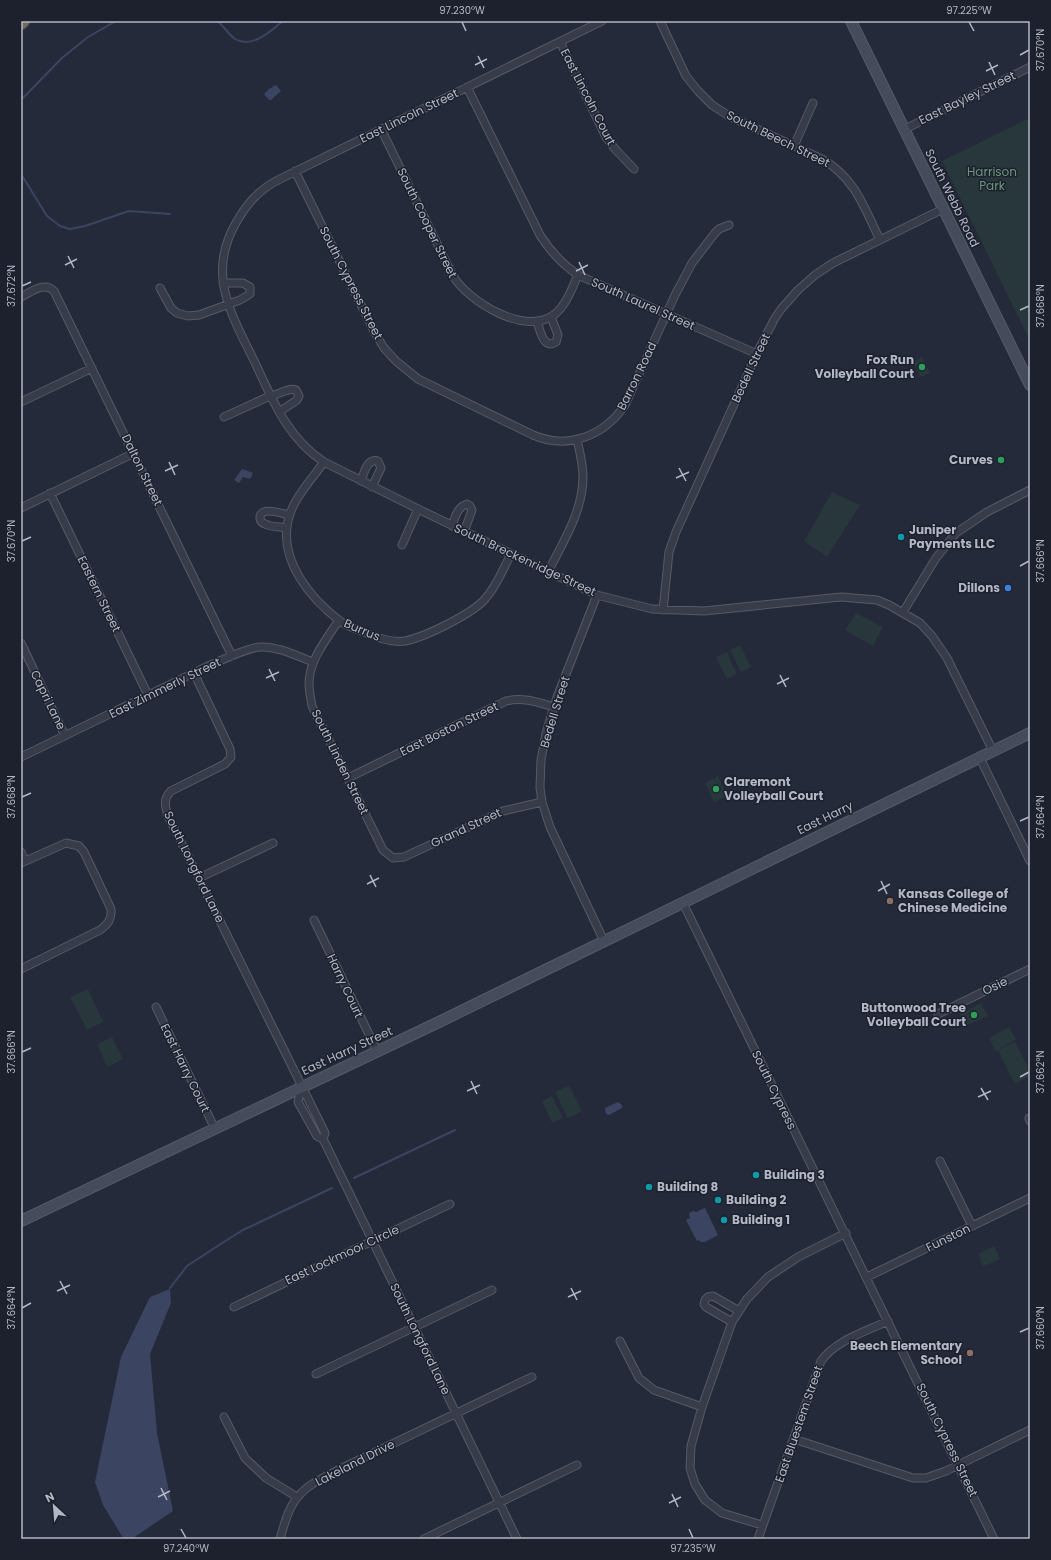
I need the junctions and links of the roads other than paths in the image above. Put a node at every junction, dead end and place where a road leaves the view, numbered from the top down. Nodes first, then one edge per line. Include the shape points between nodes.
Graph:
1 (23, 21) edge
2 (602, 21) edge
3 (660, 21) edge
4 (851, 21) edge
5 (21, 23) edge
6 (560, 42) junction
7 (1030, 67) edge
8 (467, 87) junction
9 (813, 103) dead end
10 (381, 129) junction
11 (905, 129) junction
12 (794, 146) junction
13 (634, 169) dead end
14 (295, 171) junction
15 (943, 209) junction
16 (729, 225) dead end
17 (232, 229) joint
18 (880, 240) junction
19 (578, 275) junction
20 (223, 283) junction
21 (160, 288) dead end
22 (21, 297) edge
23 (228, 304) junction
24 (666, 314) junction
25 (551, 316) junction
26 (537, 321) junction
27 (757, 354) junction
28 (92, 368) junction
29 (1030, 386) edge
30 (270, 396) junction
31 (21, 402) edge
32 (278, 412) junction
33 (224, 417) dead end
34 (577, 440) junction
35 (134, 453) junction
36 (324, 462) junction
37 (361, 481) junction
38 (372, 487) junction
39 (1030, 490) edge
40 (50, 493) junction
41 (21, 508) edge
42 (418, 510) junction
43 (289, 515) junction
44 (452, 526) junction
45 (287, 528) junction
46 (464, 532) junction
47 (402, 545) dead end
48 (511, 554) junction
49 (548, 572) junction
50 (597, 595) junction
51 (663, 610) junction
52 (903, 612) junction
53 (339, 620) junction
54 (21, 643) edge
55 (232, 656) junction
56 (313, 662) junction
57 (194, 673) junction
58 (148, 695) junction
59 (554, 707) junction
60 (1030, 733) edge
61 (65, 736) junction
62 (993, 751) junction
63 (21, 758) edge
64 (980, 758) junction
65 (348, 778) junction
66 (542, 802) junction
67 (273, 843) dead end
68 (21, 852) edge
69 (391, 856) joint
70 (1030, 861) edge
71 (23, 862) edge
72 (199, 878) junction
73 (683, 902) junction
74 (314, 920) dead end
75 (604, 941) junction
76 (21, 969) edge
77 (1030, 969) edge
78 (156, 1007) dead end
79 (938, 1014) dead end
80 (377, 1051) junction
81 (301, 1087) junction
82 (215, 1129) junction
83 (940, 1161) dead end
84 (1030, 1198) edge
85 (450, 1204) dead end
86 (21, 1221) edge
87 (972, 1226) junction
88 (846, 1233) junction
89 (373, 1241) junction
90 (867, 1277) junction
91 (492, 1290) dead end
92 (234, 1306) dead end
93 (739, 1311) junction
94 (888, 1321) junction
95 (732, 1322) junction
96 (415, 1327) junction
97 (620, 1341) dead end
98 (316, 1374) dead end
99 (532, 1377) dead end
100 (702, 1407) junction
101 (456, 1413) junction
102 (224, 1417) dead end
103 (1030, 1430) edge
104 (794, 1439) junction
105 (959, 1464) junction
106 (577, 1465) dead end
107 (297, 1497) junction
108 (500, 1502) junction
109 (762, 1525) junction
110 (280, 1539) edge
111 (424, 1539) edge
112 (517, 1539) edge
113 (758, 1539) edge
114 (994, 1539) edge

1 - 5 highway
2 - 6 street, East Lincoln Street
3 - 12 street, South Beech Street via 686,76 704,98 729,116
4 - 11 main road, South Webb Road
6 - 8 street, East Lincoln Street
6 - 13 street, East Lincoln Court via 606,137
7 - 11 street, East Bayley Street
8 - 10 street, East Lincoln Street
8 - 19 street, South Laurel Street via 541,237 556,257
9 - 12 street
10 - 14 street, East Lincoln Street
10 - 26 street, South Cooper Street via 460,287 476,300 500,313 520,320
11 - 15 main road, South Webb Road
12 - 18 street, South Beech Street via 829,163 848,179
14 - 17 street, East Lincoln Street via 273,182 256,195 245,207
14 - 34 street, South Cypress Street via 375,333 399,365 418,379 539,438 558,442
15 - 18 street, Bedell Street
15 - 29 main road, South Webb Road
16 - 24 street, Barron Road via 715,233 692,263
17 - 20 street, South Breckenridge Street via 223,259
18 - 27 street, Bedell Street via 825,268 798,290 775,318
19 - 24 street, South Laurel Street
19 - 25 street, South Cooper Street via 564,304
20 - 23 street, South Breckenridge Street
20 - 23 street via 246,284 251,289 247,297
21 - 23 street via 171,308 186,316 194,316
22 - 28 street, Dalton Street via 40,287 50,287 56,294
23 - 30 street, South Breckenridge Street
24 - 27 street, South Laurel Street
24 - 34 street, Barron Road via 621,411 611,423 598,432
25 - 26 street, South Cooper Street
25 - 26 street via 558,336 552,344 544,341
27 - 51 street, Bedell Street via 676,532 669,552
28 - 31 street
28 - 35 street, Dalton Street
30 - 32 street, South Breckenridge Street
30 - 32 street via 290,389 297,391 297,400
30 - 33 street
32 - 36 street, South Breckenridge Street via 296,437
34 - 49 street via 583,476 580,503
35 - 40 street
35 - 55 street, Dalton Street
36 - 37 street, South Breckenridge Street
36 - 43 street, Burrus
37 - 38 street, South Breckenridge Street
37 - 38 street via 370,462 378,461 381,468
38 - 42 street, South Breckenridge Street
39 - 52 street via 987,512 956,533 936,558
40 - 41 street
40 - 58 street, Eastern Street
42 - 44 street, South Breckenridge Street
42 - 47 street
43 - 45 street, Burrus
43 - 45 street via 267,511 260,516 263,523
44 - 46 street, South Breckenridge Street
44 - 46 street via 458,511 467,504 472,510
45 - 53 street, Burrus via 288,548 301,580 316,600
46 - 48 street, South Breckenridge Street
48 - 49 street, South Breckenridge Street
48 - 53 street, Burrus via 497,583 485,599 471,611 426,634 405,641 382,640
49 - 50 street, South Breckenridge Street
50 - 51 street, South Breckenridge Street
50 - 59 street, Bedell Street
51 - 52 street, South Breckenridge Street via 704,611 842,597 877,600
52 - 62 street, South Breckenridge Street via 920,623 932,636 946,658
53 - 56 street, South Linden Street
54 - 61 street, Capri Lane
55 - 56 street, East Zimmerly Street via 259,647 285,651
55 - 57 street, East Zimmerly Street
56 - 65 street, South Linden Street via 309,684 312,706
57 - 58 street, East Zimmerly Street
57 - 72 street, South Longford Lane via 230,749 231,757 225,764 171,791 165,802 168,816
58 - 61 street, East Zimmerly Street
59 - 65 street, East Boston Street via 529,700 506,701
59 - 66 street, Bedell Street via 542,753
60 - 62 main road
61 - 63 street, East Zimmerly Street
62 - 64 main road
64 - 70 street
64 - 73 main road, East Harry
65 - 69 street, South Linden Street via 383,850
66 - 69 street, Grand Street via 503,811 404,857
66 - 75 street, Bedell Street via 550,827
67 - 72 street
68 - 71 street
71 - 76 street via 66,843 79,846 111,909 106,926
72 - 81 street, South Longford Lane
73 - 75 main road, East Harry Street
73 - 88 street, South Cypress
74 - 80 street, Harry Court
75 - 80 main road, East Harry Street
77 - 79 street, Osie
78 - 82 street, East Harry Court
80 - 81 main road, East Harry Street
81 - 82 main road, East Harry Street
81 - 89 street, South Longford Lane via 325,1133 324,1139
82 - 86 main road, East Harry Street
83 - 87 street
84 - 87 street, Funston
85 - 89 street, East Lockmoor Circle
87 - 90 street, Funston
88 - 90 street, South Cypress
88 - 93 street via 798,1257 768,1277
89 - 92 street, East Lockmoor Circle
89 - 96 street, South Longford Lane
90 - 94 street, South Cypress Street
91 - 96 street
93 - 95 street
93 - 95 street via 713,1296 708,1296 705,1300 706,1307
94 - 104 street, East Bluestem Street via 838,1345 825,1356 818,1367
94 - 105 street, South Cypress Street
95 - 100 street
96 - 98 street
96 - 101 street, South Longford Lane
97 - 100 street via 639,1378 654,1390
99 - 101 street, Lakeland Drive
100 - 109 street via 691,1446 690,1468 695,1484 705,1500 722,1513
101 - 107 street, Lakeland Drive via 311,1484
101 - 108 street, South Longford Lane
102 - 107 street via 246,1458 266,1478
103 - 105 street
104 - 105 street via 913,1478 926,1478
104 - 109 street, East Bluestem Street
105 - 114 street, South Cypress Street
106 - 108 street
107 - 110 street, Lakeland Drive
108 - 111 street
108 - 112 street, South Longford Lane
109 - 113 street, East Bluestem Street

